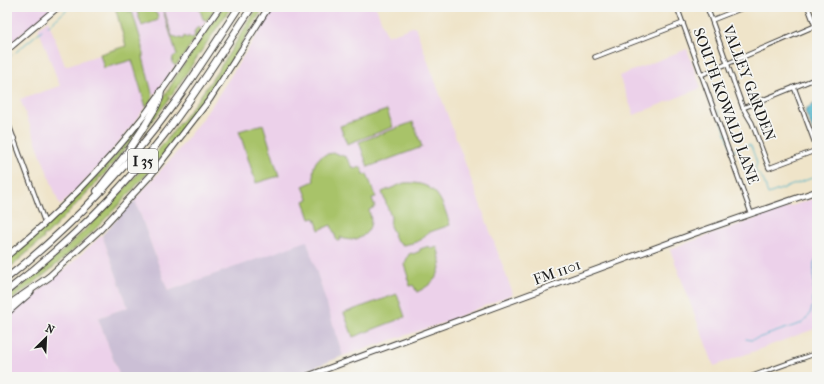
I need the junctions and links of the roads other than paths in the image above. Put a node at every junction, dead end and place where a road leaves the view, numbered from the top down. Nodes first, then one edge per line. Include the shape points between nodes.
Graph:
1 (58, 7) edge
2 (220, 7) edge
3 (238, 7) edge
4 (252, 7) edge
5 (677, 7) edge
6 (707, 7) edge
7 (745, 7) edge
8 (808, 7) edge
9 (267, 8) edge
10 (712, 20) junction
11 (683, 24) junction
12 (815, 26) junction
13 (817, 31) edge
14 (7, 50) edge
15 (595, 58) dead end
16 (727, 64) junction
17 (701, 75) junction
18 (817, 78) edge
19 (794, 87) junction
20 (161, 92) junction
21 (743, 108) junction
22 (7, 120) edge
23 (14, 138) junction
24 (7, 141) edge
25 (817, 150) edge
26 (817, 191) edge
27 (86, 207) junction
28 (751, 213) junction
29 (45, 223) junction
30 (8, 253) edge
31 (49, 277) junction
32 (7, 278) edge
33 (7, 291) edge
34 (7, 306) edge
35 (7, 312) edge
36 (817, 353) edge
37 (305, 377) edge
38 (750, 377) edge

1 - 14 main road
2 - 20 main road
3 - 27 highway, I 35 via 155,128 121,170
4 - 33 highway, I 35 via 183,110 147,156 94,215
5 - 11 street, SOUTH KOWALD LANE
6 - 10 street, VALLEY GARDEN
7 - 10 street
8 - 12 street
9 - 31 main road via 210,99 151,175 100,230
10 - 16 street, VALLEY GARDEN
11 - 15 street
11 - 17 street, SOUTH KOWALD LANE
12 - 13 street
12 - 16 street
16 - 17 street
16 - 21 street, VALLEY GARDEN
17 - 28 street, SOUTH KOWALD LANE
18 - 19 street
19 - 21 street
19 - 25 street
20 - 27 highway via 156,107 142,130
20 - 29 main road via 110,157
21 - 25 street, VALLEY GARDEN via 752,123 769,168
22 - 23 street
23 - 24 street
23 - 29 street
26 - 28 main road, FM 1101 / FM 1101
27 - 32 highway, I 35
28 - 37 main road, FM 1101 / FM 1101
29 - 30 main road
31 - 34 highway
31 - 35 main road
36 - 38 street

